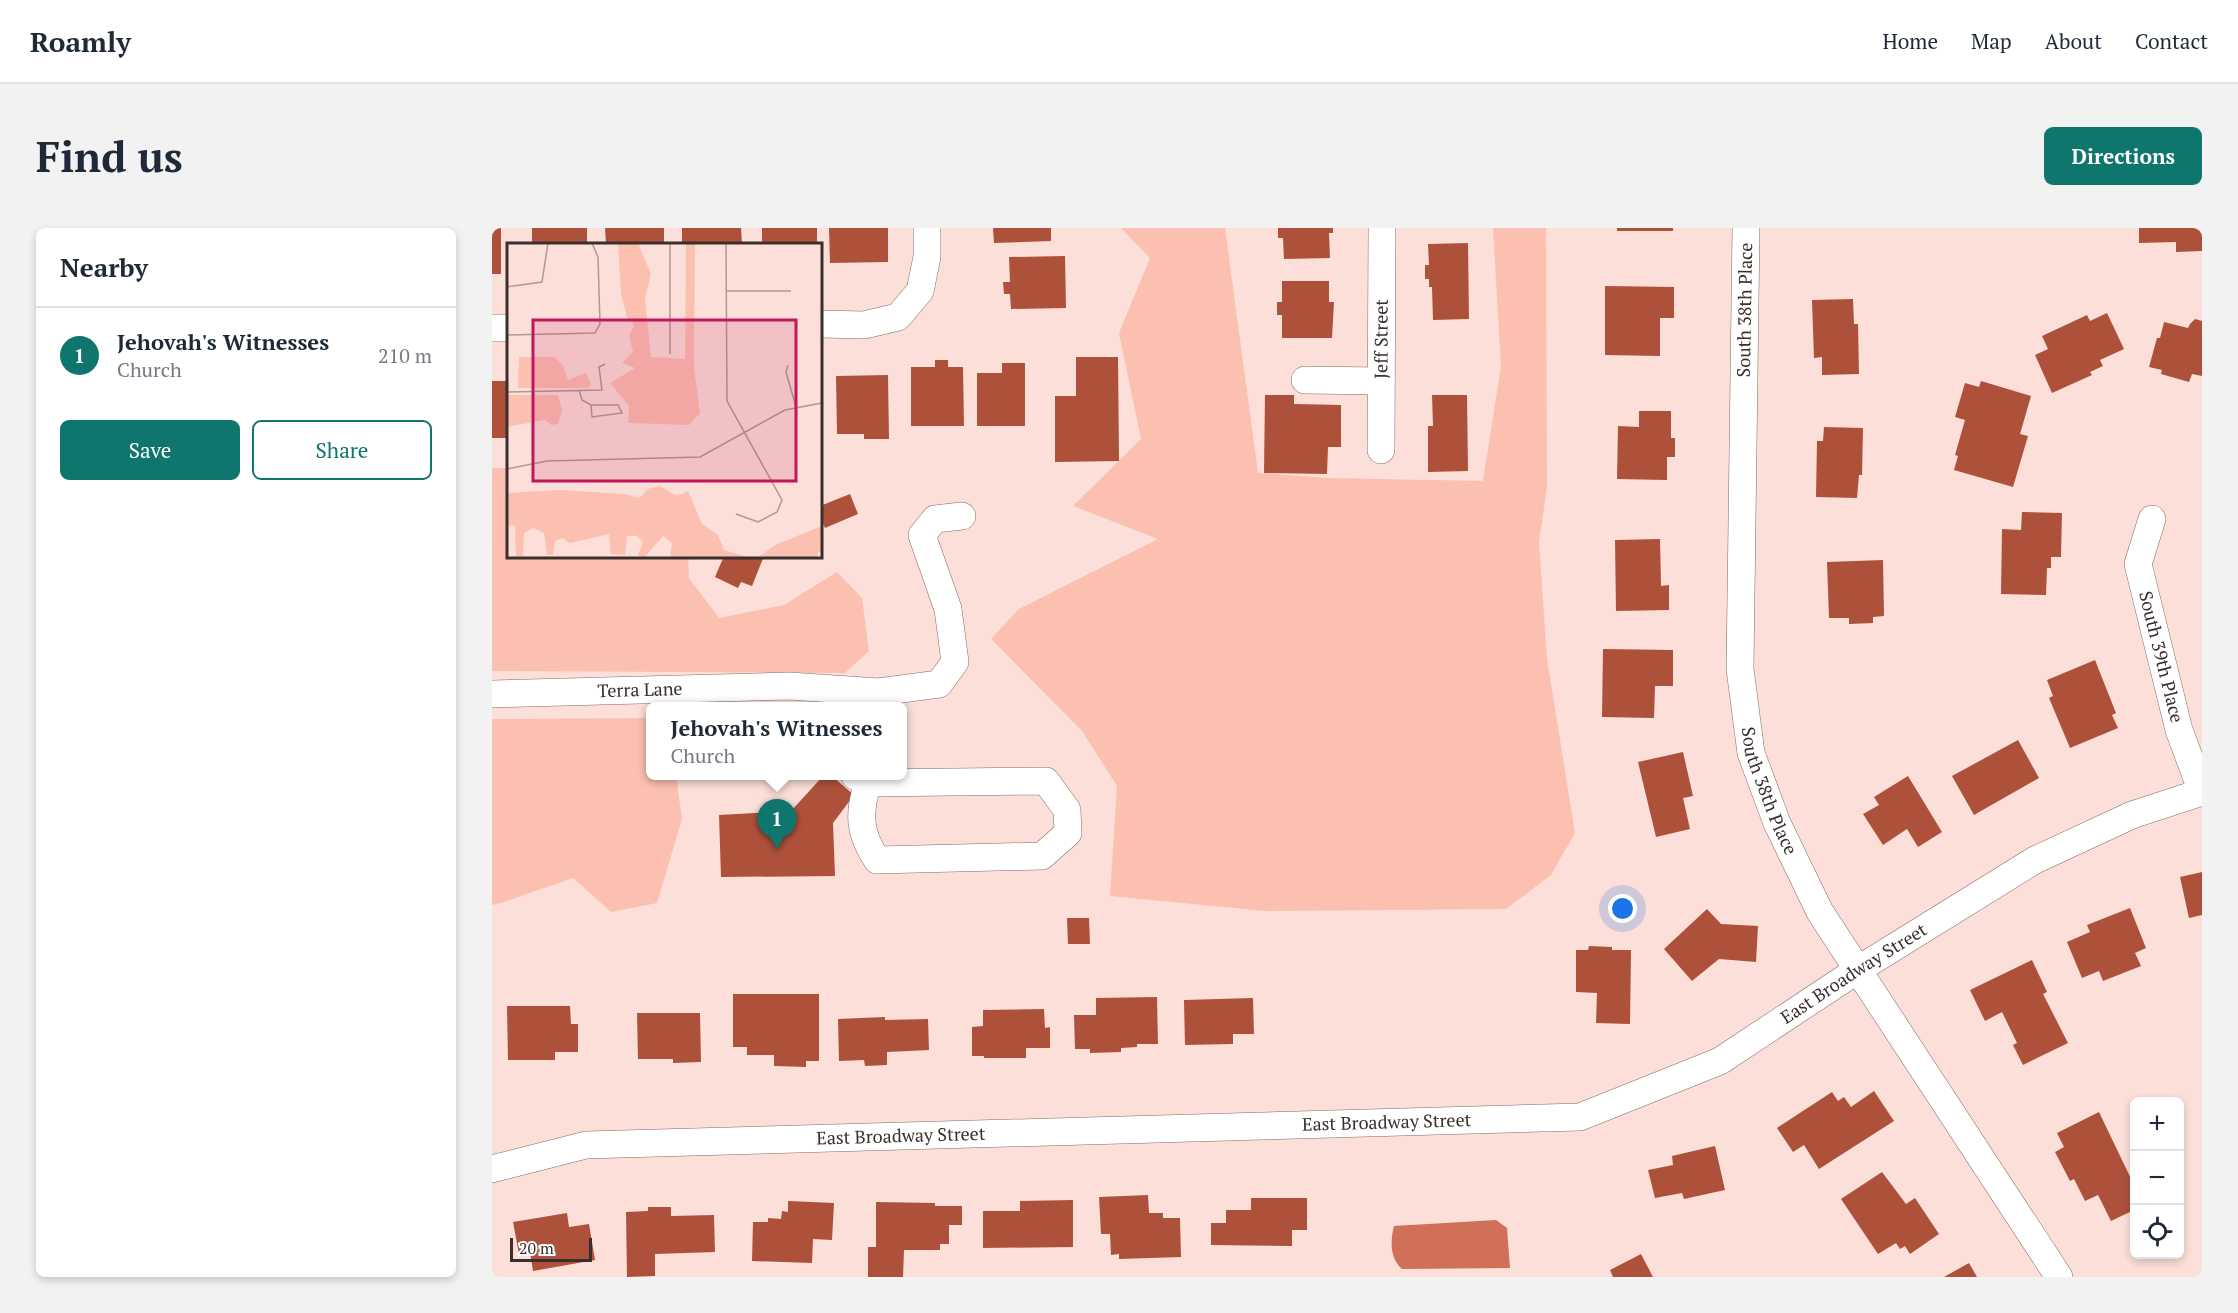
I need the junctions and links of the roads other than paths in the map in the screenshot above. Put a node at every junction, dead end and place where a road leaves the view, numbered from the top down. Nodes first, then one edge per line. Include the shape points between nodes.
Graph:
1 (927, 228) edge
2 (1382, 228) edge
3 (1746, 228) edge
4 (822, 324) edge
5 (1305, 380) dead end
6 (1381, 381) junction
7 (1381, 450) dead end
8 (962, 516) dead end
9 (2152, 519) dead end
10 (492, 694) edge
11 (791, 696) edge
12 (862, 780) edge
13 (907, 780) edge
14 (2202, 792) edge
15 (1859, 969) junction
16 (492, 1169) edge
17 (2059, 1277) edge

1 - 4 street via 927,257 920,291 898,317 864,325
2 - 6 street, Jeff Street
3 - 15 street, South 38th Place via 1740,669 1751,753 1777,823 1820,912
5 - 6 street
6 - 7 street, Jeff Street
8 - 11 street, Terra Lane via 934,519 922,535 948,609 956,662 939,684 879,692
9 - 14 street, South 39th Place via 2138,564 2179,730
10 - 11 street, Terra Lane
12 - 13 street via 861,825 877,860 1042,856 1068,833 1067,810 1046,782
14 - 15 street, East Broadway Street via 2132,815 2035,860
15 - 16 street, East Broadway Street via 1720,1061 1580,1117 586,1145
15 - 17 street, South 38th Place

